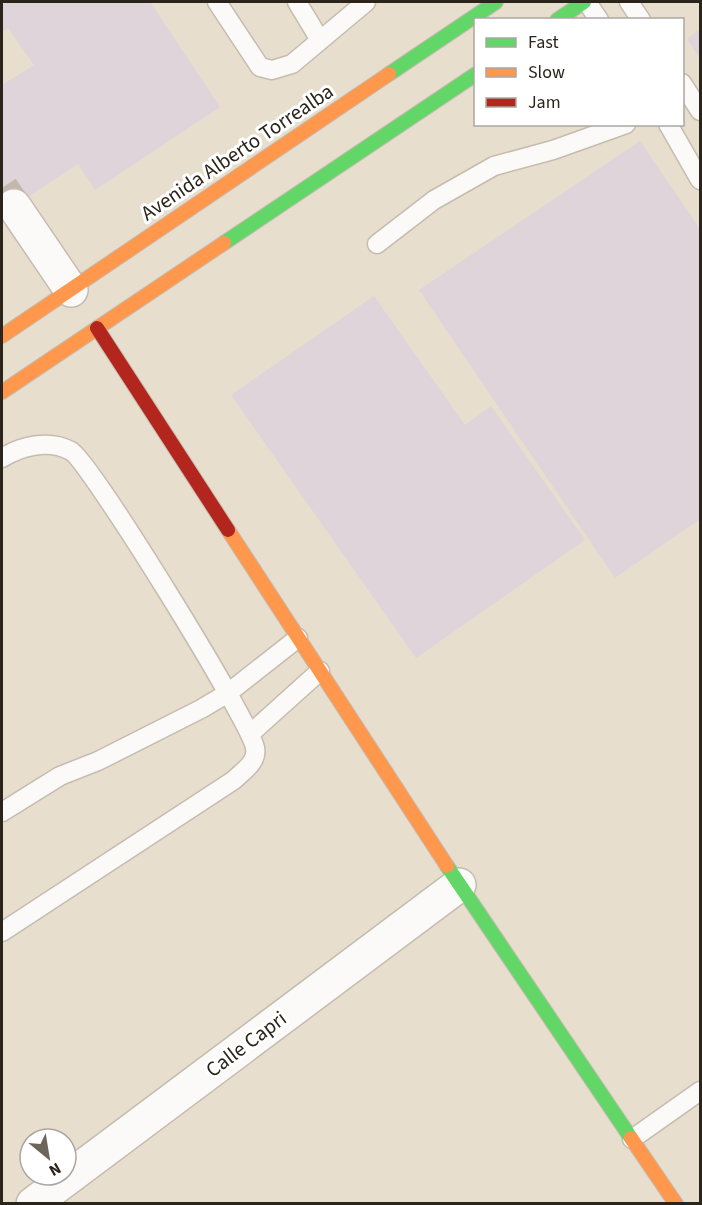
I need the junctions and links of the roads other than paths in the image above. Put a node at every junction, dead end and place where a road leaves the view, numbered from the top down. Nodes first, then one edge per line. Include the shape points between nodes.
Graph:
1 (217, 2) edge
2 (297, 2) edge
3 (366, 2) edge
4 (496, 2) edge
5 (585, 2) edge
6 (629, 2) edge
7 (560, 18) edge
8 (597, 18) edge
9 (640, 18) edge
10 (320, 40) junction
11 (474, 75) edge
12 (684, 86) edge
13 (700, 111) edge
14 (620, 126) edge
15 (669, 126) edge
16 (700, 180) edge
17 (14, 206) tunnel mouth
18 (377, 244) dead end
19 (71, 290) junction
20 (97, 328) junction
21 (2, 336) edge
22 (2, 392) edge
23 (2, 458) edge
24 (298, 638) junction
25 (320, 671) junction
26 (228, 693) junction
27 (251, 733) junction
28 (2, 812) edge
29 (459, 885) junction
30 (2, 932) edge
31 (700, 1091) edge
32 (632, 1139) junction
33 (33, 1203) edge
34 (675, 1203) edge

1 - 10 lane via 260,67 272,70 292,64
2 - 10 lane
3 - 10 lane
4 - 19 main road, Avenida Alberto Torrealba
5 - 7 main road
5 - 8 lane
6 - 9 lane
11 - 20 main road
12 - 13 lane
14 - 18 lane via 495,166 434,200
15 - 16 lane
17 - 19 street
19 - 21 main road, Avenida Alberto Torrealba
20 - 22 main road
20 - 24 main road
23 - 26 lane via 13,451 43,444 71,452 102,491
24 - 25 main road
24 - 26 lane
25 - 27 lane
25 - 29 main road
26 - 27 lane
26 - 28 lane via 108,756 60,776
27 - 30 lane via 256,750 252,763 234,780
29 - 32 main road
29 - 33 street, Calle Capri
31 - 32 lane
32 - 34 main road

